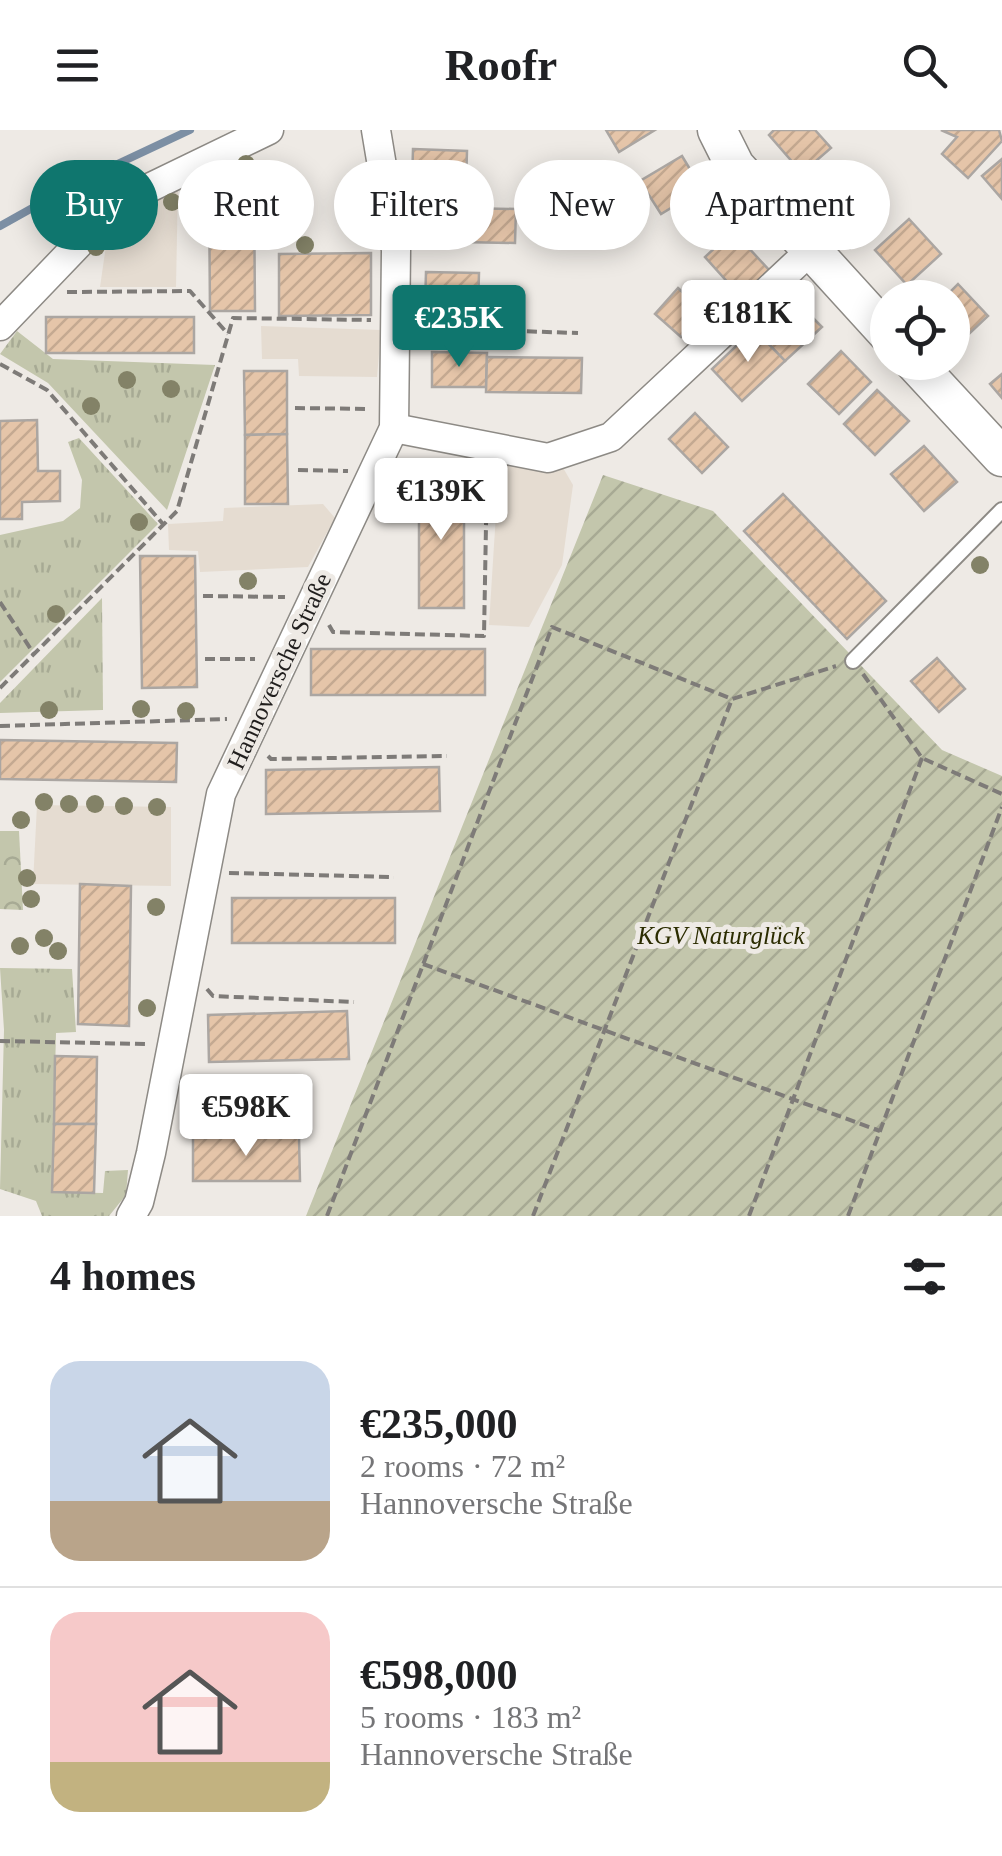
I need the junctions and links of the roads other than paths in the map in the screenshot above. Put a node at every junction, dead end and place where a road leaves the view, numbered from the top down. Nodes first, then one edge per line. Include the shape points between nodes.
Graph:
1 (269, 130) edge
2 (376, 130) edge
3 (717, 130) edge
4 (733, 160) edge
5 (811, 250) joint
6 (870, 314) edge
7 (0, 326) edge
8 (930, 380) edge
9 (394, 419) junction
10 (1002, 458) edge
11 (1002, 510) edge
12 (853, 661) road end
13 (130, 1216) edge

1 - 7 street via 118,203
2 - 9 street, Hannoversche Straße via 396,250
3 - 4 street
5 - 6 street
5 - 9 street via 611,437 548,458
8 - 10 street
9 - 13 street, Hannoversche Straße via 222,794 143,1186
11 - 12 lane

